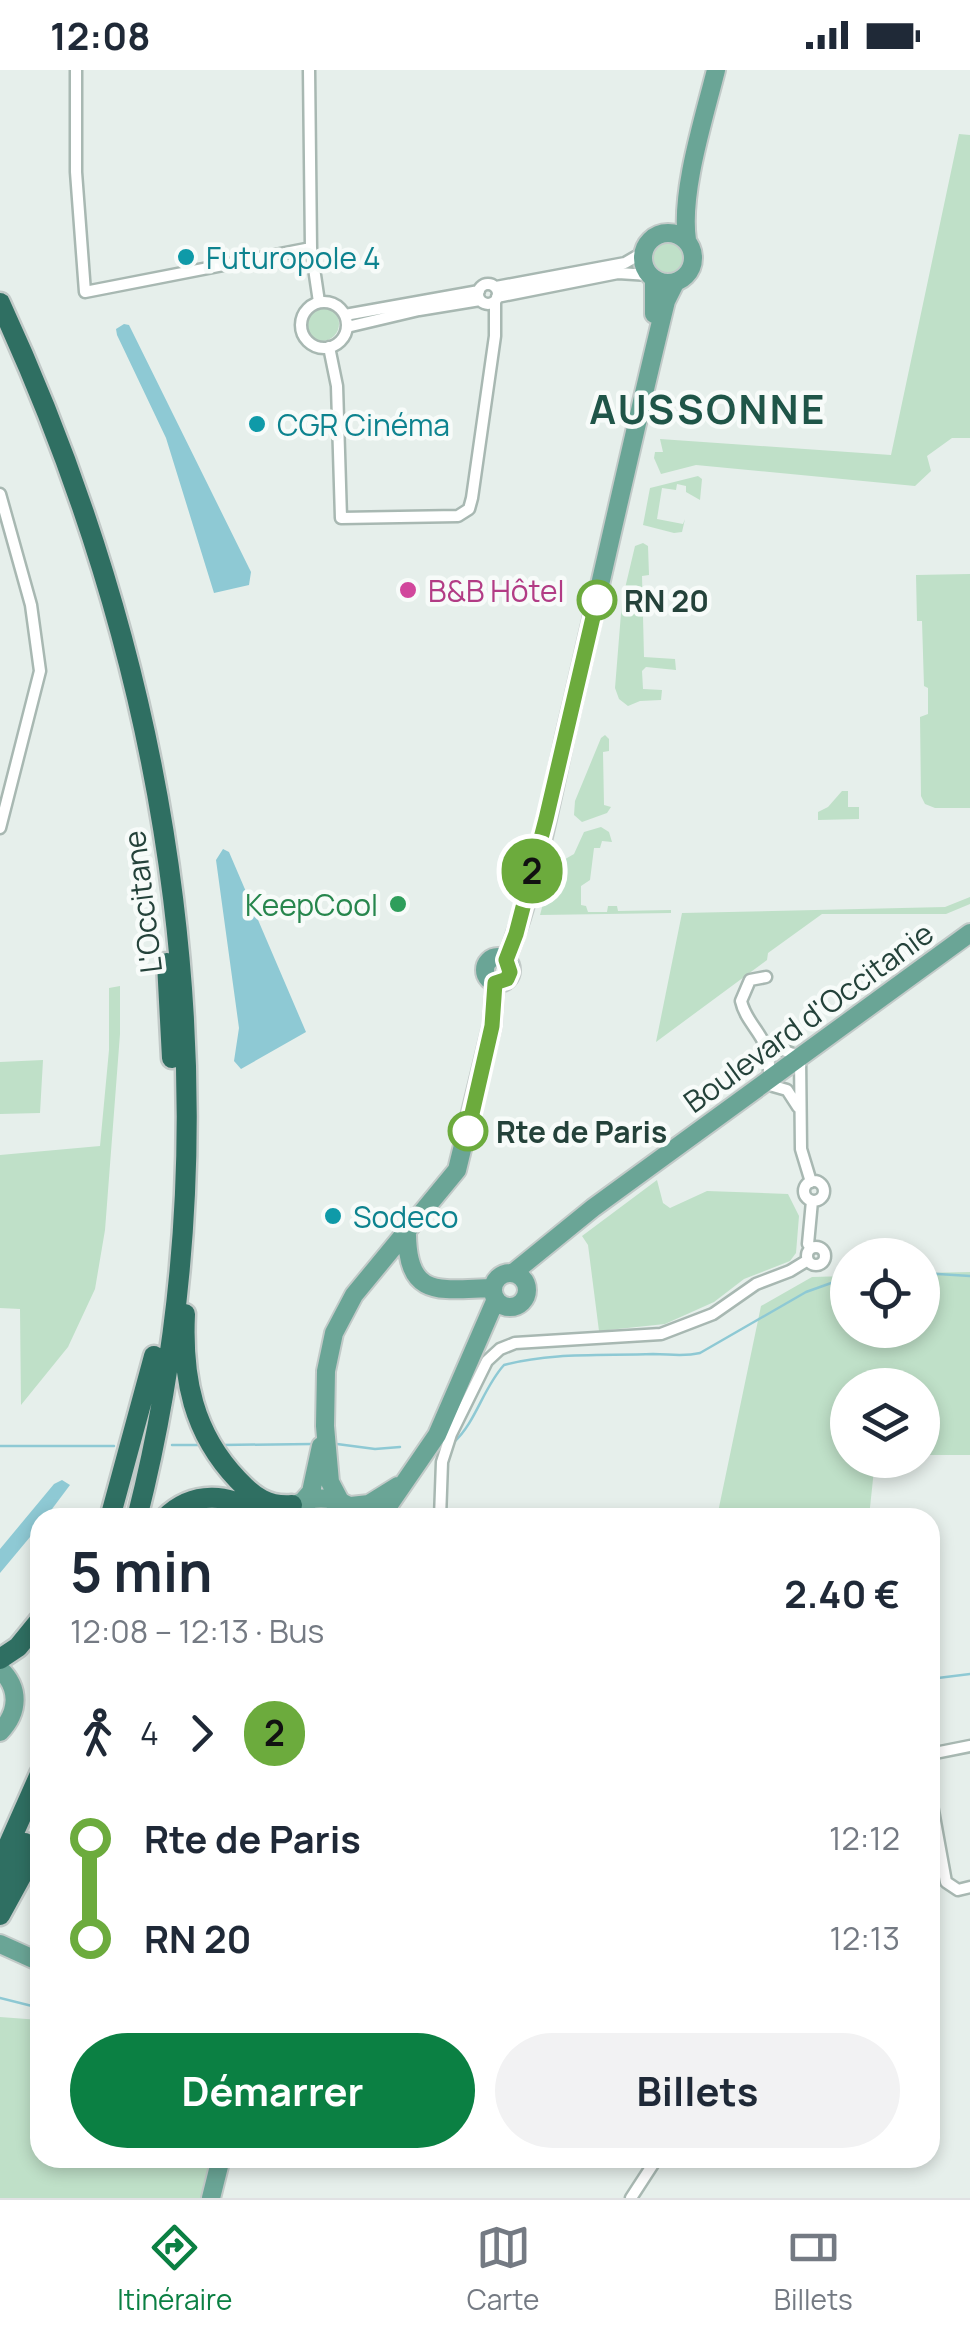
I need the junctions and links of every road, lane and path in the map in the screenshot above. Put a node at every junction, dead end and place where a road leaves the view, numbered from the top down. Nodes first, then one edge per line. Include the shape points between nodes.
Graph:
1 (76, 70) edge
2 (309, 70) edge
3 (712, 71) edge
4 (694, 160) junction
5 (664, 233) junction
6 (687, 240) junction
7 (311, 248) junction
8 (644, 252) junction
9 (652, 277) junction
10 (674, 283) junction
11 (489, 296) junction
12 (320, 302) junction
13 (0, 303) edge
14 (346, 321) junction
15 (0, 336) edge
16 (329, 348) junction
17 (0, 494) edge
18 (0, 828) edge
19 (970, 933) edge
20 (503, 959) junction
21 (766, 977) dead end
22 (764, 1042) junction
23 (800, 1056) junction
24 (766, 1081) junction
25 (799, 1108) junction
26 (184, 1196) junction
27 (407, 1235) junction
28 (518, 1277) junction
29 (499, 1298) junction
30 (154, 1356) junction
31 (325, 1426) junction
32 (402, 1484) junction
33 (113, 1508) edge
34 (125, 1508) edge
35 (139, 1508) edge
36 (177, 1508) edge
37 (245, 1508) edge
38 (292, 1508) edge
39 (352, 1508) edge
40 (386, 1508) edge
41 (440, 1508) edge
42 (30, 1632) edge
43 (0, 1659) edge
44 (0, 1669) edge
45 (0, 1732) edge
46 (970, 1746) edge
47 (940, 1752) edge
48 (30, 1796) edge
49 (30, 1831) edge
50 (940, 1849) edge
51 (30, 1860) edge
52 (0, 1864) edge
53 (970, 1888) edge
54 (0, 1896) edge
55 (0, 1915) edge
56 (1, 1949) edge
57 (30, 1959) edge
58 (30, 1965) edge
59 (218, 2168) edge
60 (228, 2168) edge
61 (650, 2168) edge
62 (211, 2198) edge
63 (220, 2198) edge
64 (631, 2198) edge

1 - 7 street via 85,292
2 - 7 street
3 - 4 main road
4 - 5 main road via 676,218
4 - 6 main road
5 - 6 main road
5 - 8 main road
6 - 10 main road via 694,262
7 - 12 street
8 - 9 main road
8 - 11 street via 625,263
9 - 10 main road
9 - 11 street via 618,272
9 - 20 main road via 656,306
10 - 20 main road via 546,819 516,934
11 - 14 street
11 - 16 street via 495,327 471,504 458,516 341,518 337,386
12 - 14 street via 337,306
12 - 16 street via 304,313 302,332 312,345
13 - 26 highway, L'Occitane via 90,523 154,767 184,1013
14 - 16 street via 341,340
15 - 30 highway, L'Occitane via 93,579 150,819 172,1064 169,1208
17 - 18 street via 31,605 40,671
19 - 23 main road, Boulevard d'Occitanie
20 - 27 main road via 488,962 485,971 495,983 492,1026 460,1162
21 - 22 street via 750,980 741,1000
22 - 23 street
22 - 24 street
23 - 24 main road, Boulevard d'Occitanie
23 - 25 street
24 - 25 street via 787,1090
24 - 28 main road, Boulevard d'Occitanie via 592,1208
25 - 41 street via 801,1150 811,1182 824,1189 812,1201 810,1254 676,1330 514,1343 500,1350 487,1361 451,1434
26 - 35 highway, L'Occitane via 167,1360
26 - 38 highway via 185,1367 192,1406 206,1439 235,1477 263,1501
27 - 29 main road via 407,1260 426,1286
27 - 31 main road via 354,1295 334,1332
28 - 29 main road, Boulevard d'Occitanie via 500,1276
28 - 29 main road, Boulevard d'Occitanie via 525,1297 517,1305
29 - 32 main road, Boulevard d'Occitanie via 437,1435
30 - 33 highway
30 - 34 highway, L'Occitane
31 - 38 main road via 311,1492
31 - 39 main road via 330,1482
32 - 39 main road, Boulevard d'Occitanie
32 - 40 main road, Boulevard d'Occitanie
36 - 37 highway via 216,1497
38 - 39 main road via 322,1498
42 - 43 highway
44 - 45 main road via 13,1686 15,1706
46 - 47 street
48 - 52 highway
49 - 54 highway
50 - 53 street via 946,1882
51 - 55 highway
56 - 57 main road
56 - 58 main road
59 - 62 main road
60 - 63 main road
61 - 64 street

